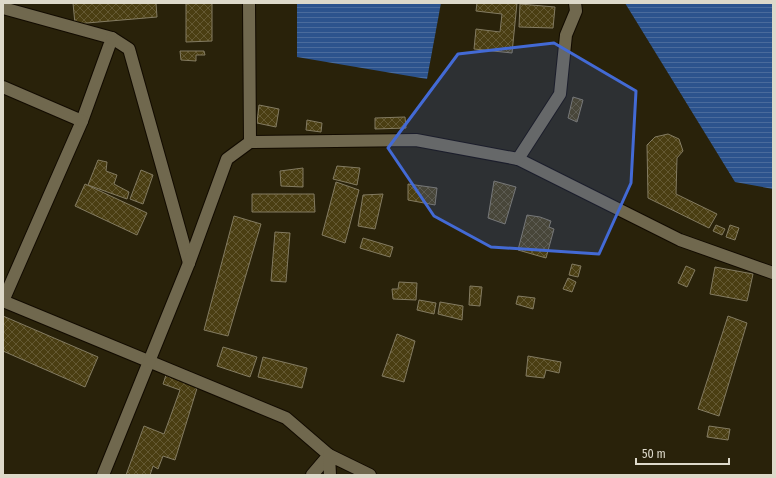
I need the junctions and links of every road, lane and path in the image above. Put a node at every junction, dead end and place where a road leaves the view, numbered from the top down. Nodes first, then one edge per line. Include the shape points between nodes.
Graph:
1 (249, 3) edge
2 (575, 3) edge
3 (3, 8) edge
4 (112, 38) junction
5 (3, 87) edge
6 (82, 121) junction
7 (250, 142) junction
8 (518, 159) junction
9 (189, 263) junction
10 (773, 273) edge
11 (3, 301) edge
12 (149, 361) junction
13 (329, 455) junction
14 (103, 475) edge
15 (312, 475) edge
16 (330, 475) edge
17 (370, 475) edge

1 - 7 street
2 - 8 street via 576,11 566,34 560,94
3 - 4 street
4 - 6 street
4 - 9 street via 129,49
5 - 6 street
6 - 11 street
7 - 8 street via 416,140
7 - 9 street via 227,159
8 - 10 street via 680,240
9 - 12 street
11 - 12 street
12 - 13 street via 286,418
12 - 14 street
13 - 15 street
13 - 16 street
13 - 17 street

